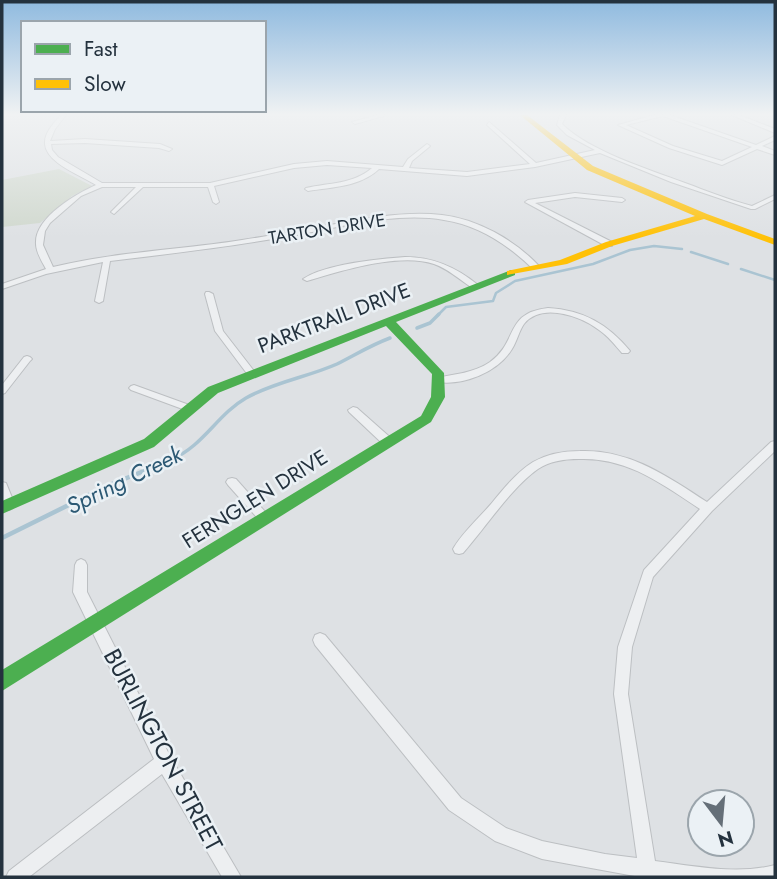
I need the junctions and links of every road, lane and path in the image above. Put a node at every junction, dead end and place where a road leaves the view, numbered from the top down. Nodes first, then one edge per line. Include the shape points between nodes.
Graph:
1 (53, 156) edge
2 (415, 156) edge
3 (525, 156) edge
4 (573, 156) edge
5 (582, 156) edge
6 (612, 156) edge
7 (701, 156) edge
8 (737, 156) edge
9 (575, 158) junction
10 (535, 165) junction
11 (377, 167) junction
12 (405, 169) junction
13 (142, 184) junction
14 (101, 185) junction
15 (210, 185) junction
16 (308, 189) dead end
17 (775, 197) edge
18 (622, 200) dead end
19 (216, 202) dead end
20 (114, 212) dead end
21 (704, 216) junction
22 (775, 242) edge
23 (609, 244) junction
24 (107, 260) junction
25 (535, 265) junction
26 (49, 268) junction
27 (307, 279) dead end
28 (474, 285) junction
29 (2, 287) edge
30 (209, 294) dead end
31 (99, 301) dead end
32 (387, 320) junction
33 (625, 351) dead end
34 (27, 359) dead end
35 (251, 373) junction
36 (440, 380) junction
37 (134, 388) dead end
38 (2, 391) edge
39 (188, 408) junction
40 (353, 410) dead end
41 (388, 442) junction
42 (775, 445) edge
43 (232, 482) dead end
44 (2, 486) edge
45 (6, 506) edge
46 (708, 508) junction
47 (264, 518) junction
48 (459, 549) dead end
49 (81, 565) dead end
50 (96, 623) junction
51 (320, 640) dead end
52 (2, 681) edge
53 (164, 762) junction
54 (648, 872) edge
55 (775, 874) edge
56 (15, 877) edge
57 (232, 877) edge

1 - 14 street
2 - 12 street
3 - 10 street
4 - 9 street
5 - 9 street
6 - 17 street via 753,208
7 - 8 street via 722,163
9 - 10 street
9 - 21 street
10 - 12 street via 467,174
11 - 12 street
11 - 15 street via 317,163
11 - 16 street via 353,181
13 - 14 street
13 - 15 street
13 - 20 street
14 - 26 street via 79,195 44,226 39,242
15 - 19 street
18 - 23 street via 575,195 528,202
21 - 22 street
21 - 23 street, PARKTRAIL DRIVE
23 - 25 street, PARKTRAIL DRIVE via 570,260
24 - 25 street, TARTON DRIVE via 431,216 477,227 514,247
24 - 26 street, TARTON DRIVE
24 - 31 street
25 - 28 street, PARKTRAIL DRIVE
26 - 29 street, TARTON DRIVE
27 - 28 street via 321,272 411,258 433,261
28 - 32 street, PARKTRAIL DRIVE
30 - 35 street via 219,331
32 - 35 street, PARKTRAIL DRIVE
32 - 36 street via 432,365
33 - 36 street via 596,324 567,313 539,313 522,321 496,363 465,377
34 - 38 street
35 - 39 street, PARKTRAIL DRIVE via 213,390
36 - 41 street, FERNGLEN DRIVE via 435,405 426,419
37 - 39 street
39 - 45 street, PARKTRAIL DRIVE via 134,451
40 - 41 street
41 - 47 street, FERNGLEN DRIVE
42 - 46 street
43 - 47 street
44 - 45 street
46 - 48 street via 639,464 617,456 559,456 533,467
46 - 54 street via 648,574 625,647 621,694
47 - 50 street, FERNGLEN DRIVE
49 - 50 street, BURLINGTON STREET via 80,592
50 - 52 street, FERNGLEN DRIVE
50 - 53 street, BURLINGTON STREET
51 - 54 street via 455,804 478,822 542,850
53 - 56 street
53 - 57 street, BURLINGTON STREET
54 - 55 street via 714,877

